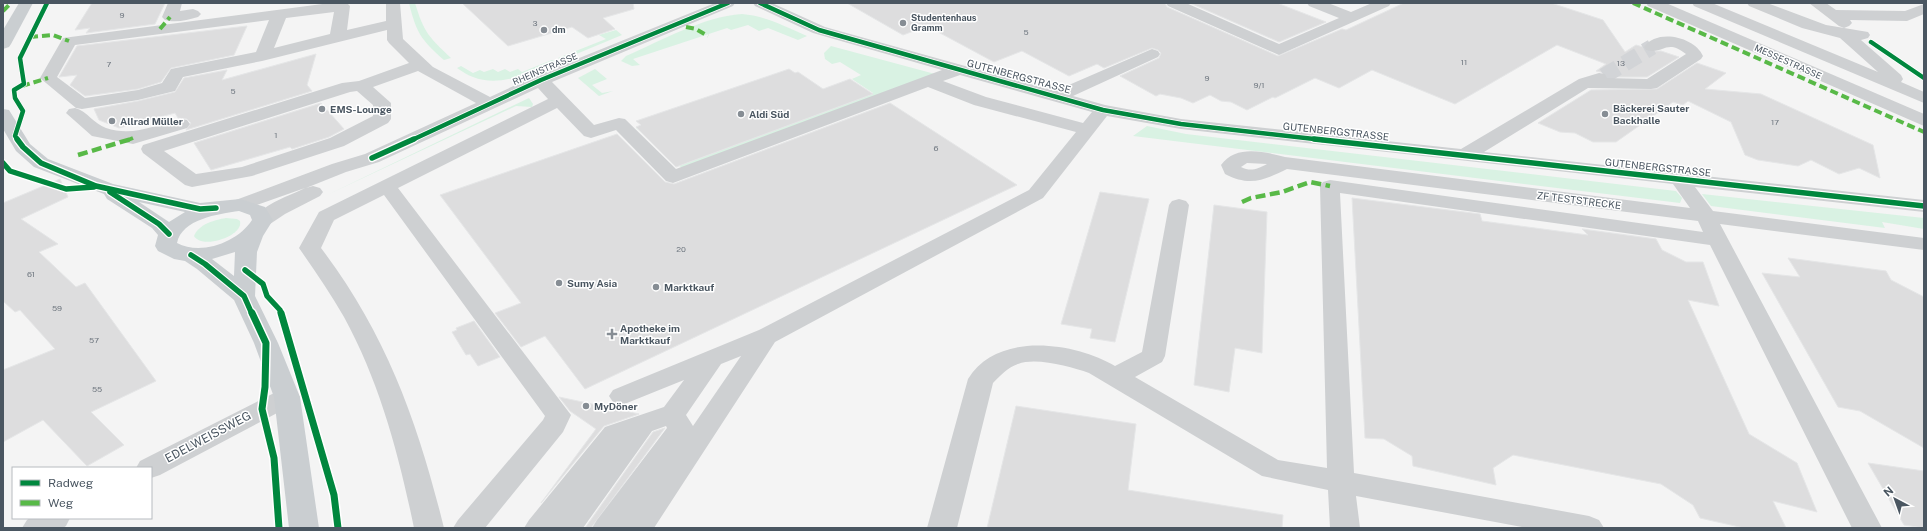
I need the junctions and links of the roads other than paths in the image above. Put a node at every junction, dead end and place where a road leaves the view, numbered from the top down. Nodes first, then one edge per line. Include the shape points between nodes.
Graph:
1 (26, 3) edge
2 (175, 3) edge
3 (265, 3) edge
4 (393, 3) edge
5 (728, 3) edge
6 (760, 3) edge
7 (1173, 3) edge
8 (1314, 3) edge
9 (1384, 3) edge
10 (1653, 3) edge
11 (1699, 3) edge
12 (1754, 3) edge
13 (1816, 3) edge
14 (1924, 9) edge
15 (279, 15) junction
16 (1833, 15) junction
17 (1907, 16) junction
18 (1351, 17) junction
19 (394, 24) junction
20 (1924, 26) edge
21 (1846, 35) junction
22 (338, 36) junction
23 (3, 44) edge
24 (1652, 47) tunnel mouth
25 (1152, 54) dead end
26 (262, 56) junction
27 (414, 60) junction
28 (957, 70) junction
29 (1604, 76) tunnel mouth
30 (541, 80) junction
31 (928, 81) junction
32 (1585, 83) junction
33 (362, 86) junction
34 (1918, 95) edge
35 (1056, 97) junction
36 (560, 100) junction
37 (258, 101) junction
38 (489, 103) junction
39 (1103, 110) junction
40 (75, 113) dead end
41 (3, 114) edge
42 (1924, 121) edge
43 (1087, 130) junction
44 (180, 134) dead end
45 (133, 138) junction
46 (150, 149) junction
47 (1463, 156) junction
48 (372, 158) junction
49 (1285, 163) dead end
50 (1679, 180) junction
51 (387, 186) junction
52 (106, 189) junction
53 (240, 205) junction
54 (1179, 205) dead end
55 (1924, 206) edge
56 (216, 208) junction
57 (1705, 216) junction
58 (258, 227) junction
59 (169, 234) junction
60 (1873, 238) junction
61 (1716, 240) junction
62 (1924, 244) edge
63 (191, 255) junction
64 (1924, 257) edge
65 (244, 296) junction
66 (767, 336) junction
67 (713, 358) junction
68 (1115, 377) junction
69 (622, 396) dead end
70 (287, 397) junction
71 (673, 414) junction
72 (643, 424) junction
73 (152, 467) edge
74 (1341, 482) junction
75 (54, 519) edge
76 (37, 528) edge
77 (304, 528) edge
78 (429, 528) edge
79 (468, 528) edge
80 (540, 528) edge
81 (567, 528) edge
82 (607, 528) edge
83 (638, 528) edge
84 (942, 528) edge
85 (1345, 528) edge
86 (1589, 528) edge
87 (1867, 528) edge

1 - 23 main road
2 - 3 street via 170,17
4 - 19 street
5 - 30 street, RHEINSTRASSE
6 - 28 street, GUTENBERGSTRASSE via 819,30
7 - 18 street via 1279,50
8 - 18 street
9 - 18 street
10 - 42 street, MESSESTRASSE
11 - 34 street, MESSESTRASSE
12 - 21 street via 1826,31
13 - 16 street
14 - 17 street
15 - 22 street via 342,6
15 - 26 street
15 - 26 street via 69,41 48,78 82,104 169,87 177,73
16 - 17 street
16 - 21 street via 1867,39
17 - 20 street
19 - 22 street
19 - 27 street via 395,40
21 - 34 street
22 - 26 street
24 - 32 street via 1669,41 1693,51 1695,56 1651,84
25 - 35 street
27 - 33 street
27 - 37 street
27 - 38 street via 427,71
28 - 31 street
28 - 35 street, GUTENBERGSTRASSE
29 - 32 street
30 - 36 street
30 - 38 street, RHEINSTRASSE
31 - 36 street via 673,177 619,123 591,132
31 - 43 street via 980,101
32 - 47 street
33 - 46 street via 348,87
33 - 46 street via 382,103 382,119 338,142 245,172 192,181
35 - 39 street, GUTENBERGSTRASSE
36 - 51 street
37 - 44 street via 245,113
37 - 45 street
38 - 48 street, RHEINSTRASSE
39 - 43 street
39 - 47 street, GUTENBERGSTRASSE via 1181,124
40 - 45 street via 99,132
41 - 52 main road via 23,148 41,164
43 - 66 street via 1036,194
45 - 46 street
47 - 50 street, GUTENBERGSTRASSE
48 - 53 street, RHEINSTRASSE
48 - 58 street, RHEINSTRASSE via 363,167 278,210
49 - 57 street, ZF TESTSTRECKE
50 - 55 street, GUTENBERGSTRASSE
50 - 57 street
51 - 78 street via 326,216 310,248 336,284 375,354 409,448
51 - 79 street via 558,415 554,425
52 - 56 main road via 200,209
52 - 59 main road via 159,224
53 - 56 main road
53 - 58 main road via 259,210 263,214
54 - 68 street via 1153,356
56 - 59 main road via 187,219
57 - 60 street, ZF TESTSTRECKE
57 - 61 street
58 - 63 main road via 241,242 210,253
58 - 65 main road via 246,252
59 - 63 main road via 166,246 172,252
60 - 62 street, ZF TESTSTRECKE
60 - 64 street, ZF TESTSTRECKE
61 - 74 street via 1330,186
61 - 87 street
63 - 65 main road
65 - 70 main road
66 - 67 street
66 - 83 street
67 - 69 street
67 - 71 street
68 - 74 street via 1272,469
68 - 84 street via 1098,367 1061,355 1012,356 994,366 981,379
70 - 73 street, EDELWEISSWEG
70 - 77 main road
71 - 72 street
71 - 82 street via 681,429
72 - 80 street via 614,434
72 - 81 street
74 - 85 street
74 - 86 street
75 - 76 street

